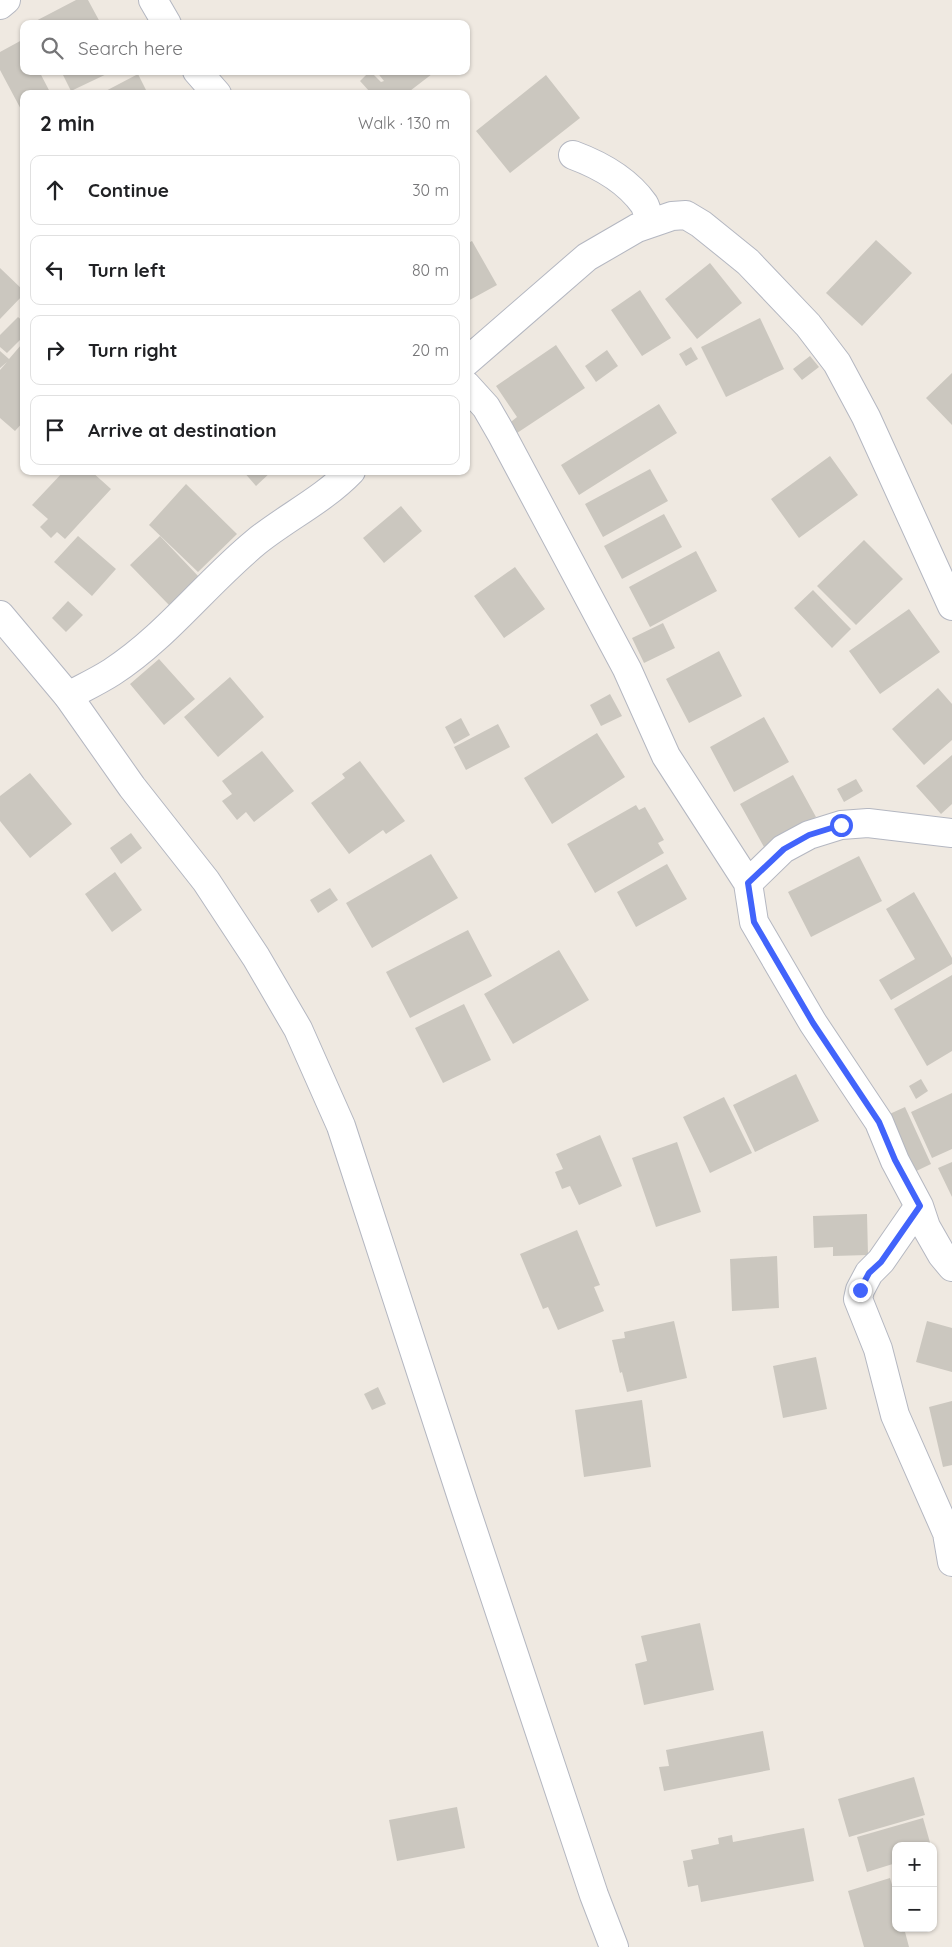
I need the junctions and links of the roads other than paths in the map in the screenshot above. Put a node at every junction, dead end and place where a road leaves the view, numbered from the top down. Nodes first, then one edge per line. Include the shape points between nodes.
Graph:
1 (6, 0) edge
2 (153, 0) edge
3 (0, 6) edge
4 (165, 20) edge
5 (200, 75) edge
6 (214, 90) edge
7 (573, 155) dead end
8 (650, 223) junction
9 (470, 359) edge
10 (470, 390) edge
11 (347, 475) edge
12 (952, 606) edge
13 (0, 615) edge
14 (68, 696) junction
15 (952, 833) edge
16 (748, 883) junction
17 (920, 1206) junction
18 (947, 1261) edge
19 (881, 1262) junction
20 (952, 1562) edge
21 (614, 1947) edge

1 - 3 street
2 - 4 street
5 - 6 street
7 - 8 street via 614,175 645,206
8 - 9 street via 587,257
8 - 12 street via 686,215 701,224 748,262 808,325 837,363 866,417
10 - 16 street via 501,433 627,669 666,756
11 - 14 street via 334,488 258,541 157,636 112,672
13 - 14 street
14 - 21 street via 132,787 206,881 256,957 298,1029 341,1126 446,1452
15 - 16 street via 868,823 841,825 809,835 784,849
16 - 17 street via 754,922 813,1023 879,1122
17 - 18 street via 926,1227
17 - 19 street
18 - 19 street via 913,1251
19 - 20 street via 869,1273 858,1299 878,1349 895,1415 947,1533

